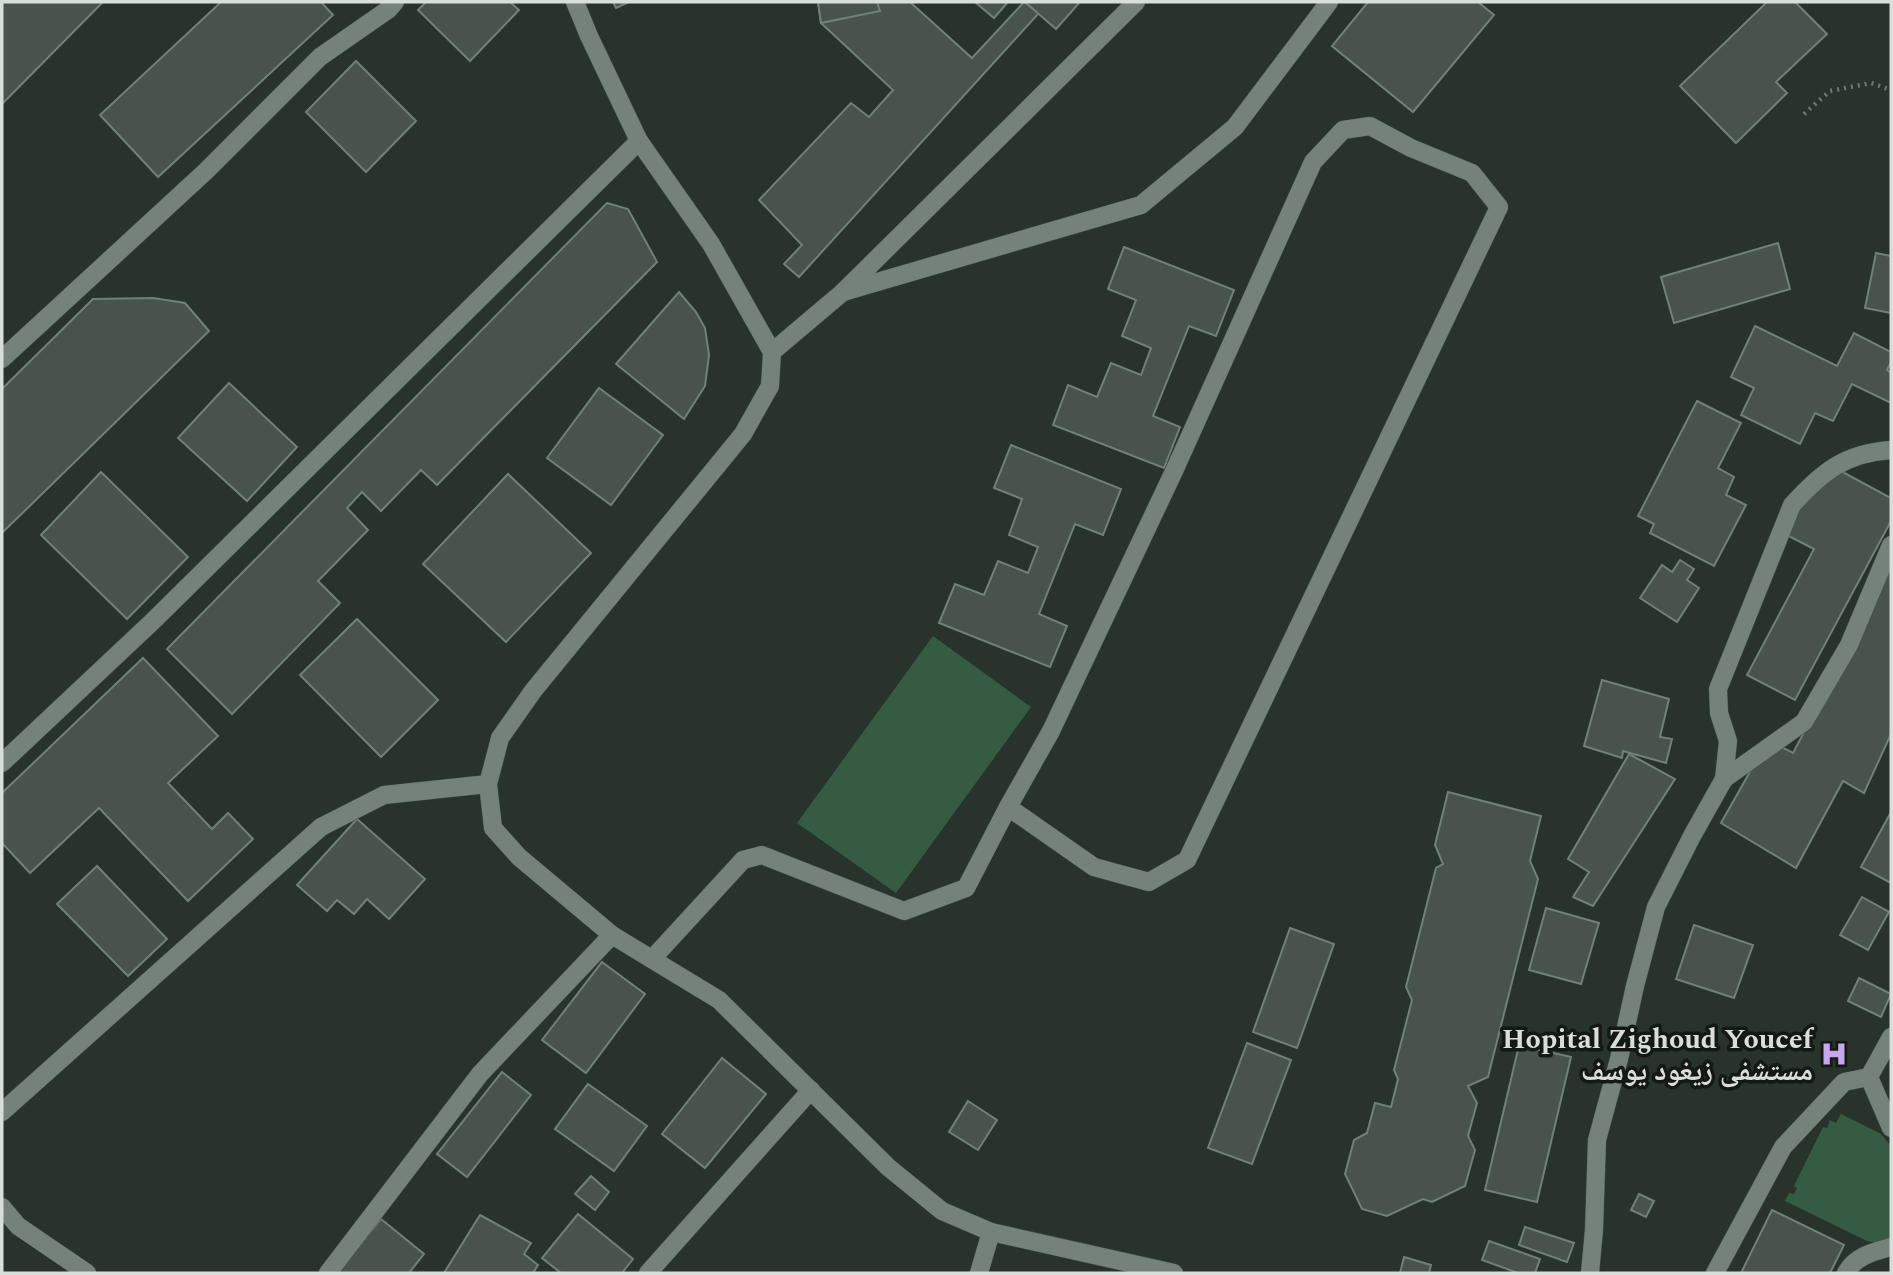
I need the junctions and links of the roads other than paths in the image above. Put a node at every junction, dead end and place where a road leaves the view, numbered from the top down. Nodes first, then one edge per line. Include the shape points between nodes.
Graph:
1 (395, 2) edge
2 (576, 2) edge
3 (1136, 2) edge
4 (1329, 2) edge
5 (639, 141) junction
6 (843, 292) junction
7 (772, 352) junction
8 (2, 359) edge
9 (1891, 450) edge
10 (1891, 545) edge
11 (2, 764) edge
12 (1724, 779) junction
13 (488, 784) junction
14 (1008, 807) junction
15 (612, 934) junction
16 (652, 958) junction
17 (1891, 1037) edge
18 (1885, 1063) edge
19 (1869, 1077) junction
20 (811, 1090) junction
21 (2, 1112) edge
22 (1891, 1128) edge
23 (2, 1207) edge
24 (992, 1232) junction
25 (1891, 1247) edge
26 (87, 1273) edge
27 (328, 1273) edge
28 (648, 1273) edge
29 (979, 1273) edge
30 (1174, 1273) edge
31 (1590, 1273) edge
32 (1715, 1273) edge
33 (1846, 1273) edge

1 - 8 street via 320,57 206,172
2 - 5 street
3 - 6 street
4 - 6 street via 1235,127 1141,205
5 - 7 street via 711,244
5 - 11 street
6 - 7 street
7 - 13 street via 770,386 743,434 533,691 500,738
9 - 12 street via 1840,462 1792,505 1718,689 1719,713 1728,741
10 - 12 street via 1849,645 1804,722
12 - 31 street via 1657,907 1635,986 1597,1140
13 - 15 street via 494,828 519,857
13 - 21 street via 384,794 321,827
14 - 14 street via 1094,867 1149,882 1187,860 1499,207 1472,173 1370,126 1343,130 1313,162 1158,506 1051,731
14 - 16 street via 966,888 904,911 762,855 743,860
15 - 16 street
15 - 27 street via 480,1074
16 - 20 street via 719,1000
17 - 18 street
18 - 19 street
19 - 22 street
19 - 32 street via 1844,1082 1783,1147
20 - 24 street via 888,1167 942,1212
20 - 28 street
23 - 26 street via 18,1226
24 - 29 street
24 - 30 street
25 - 33 street via 1863,1256

